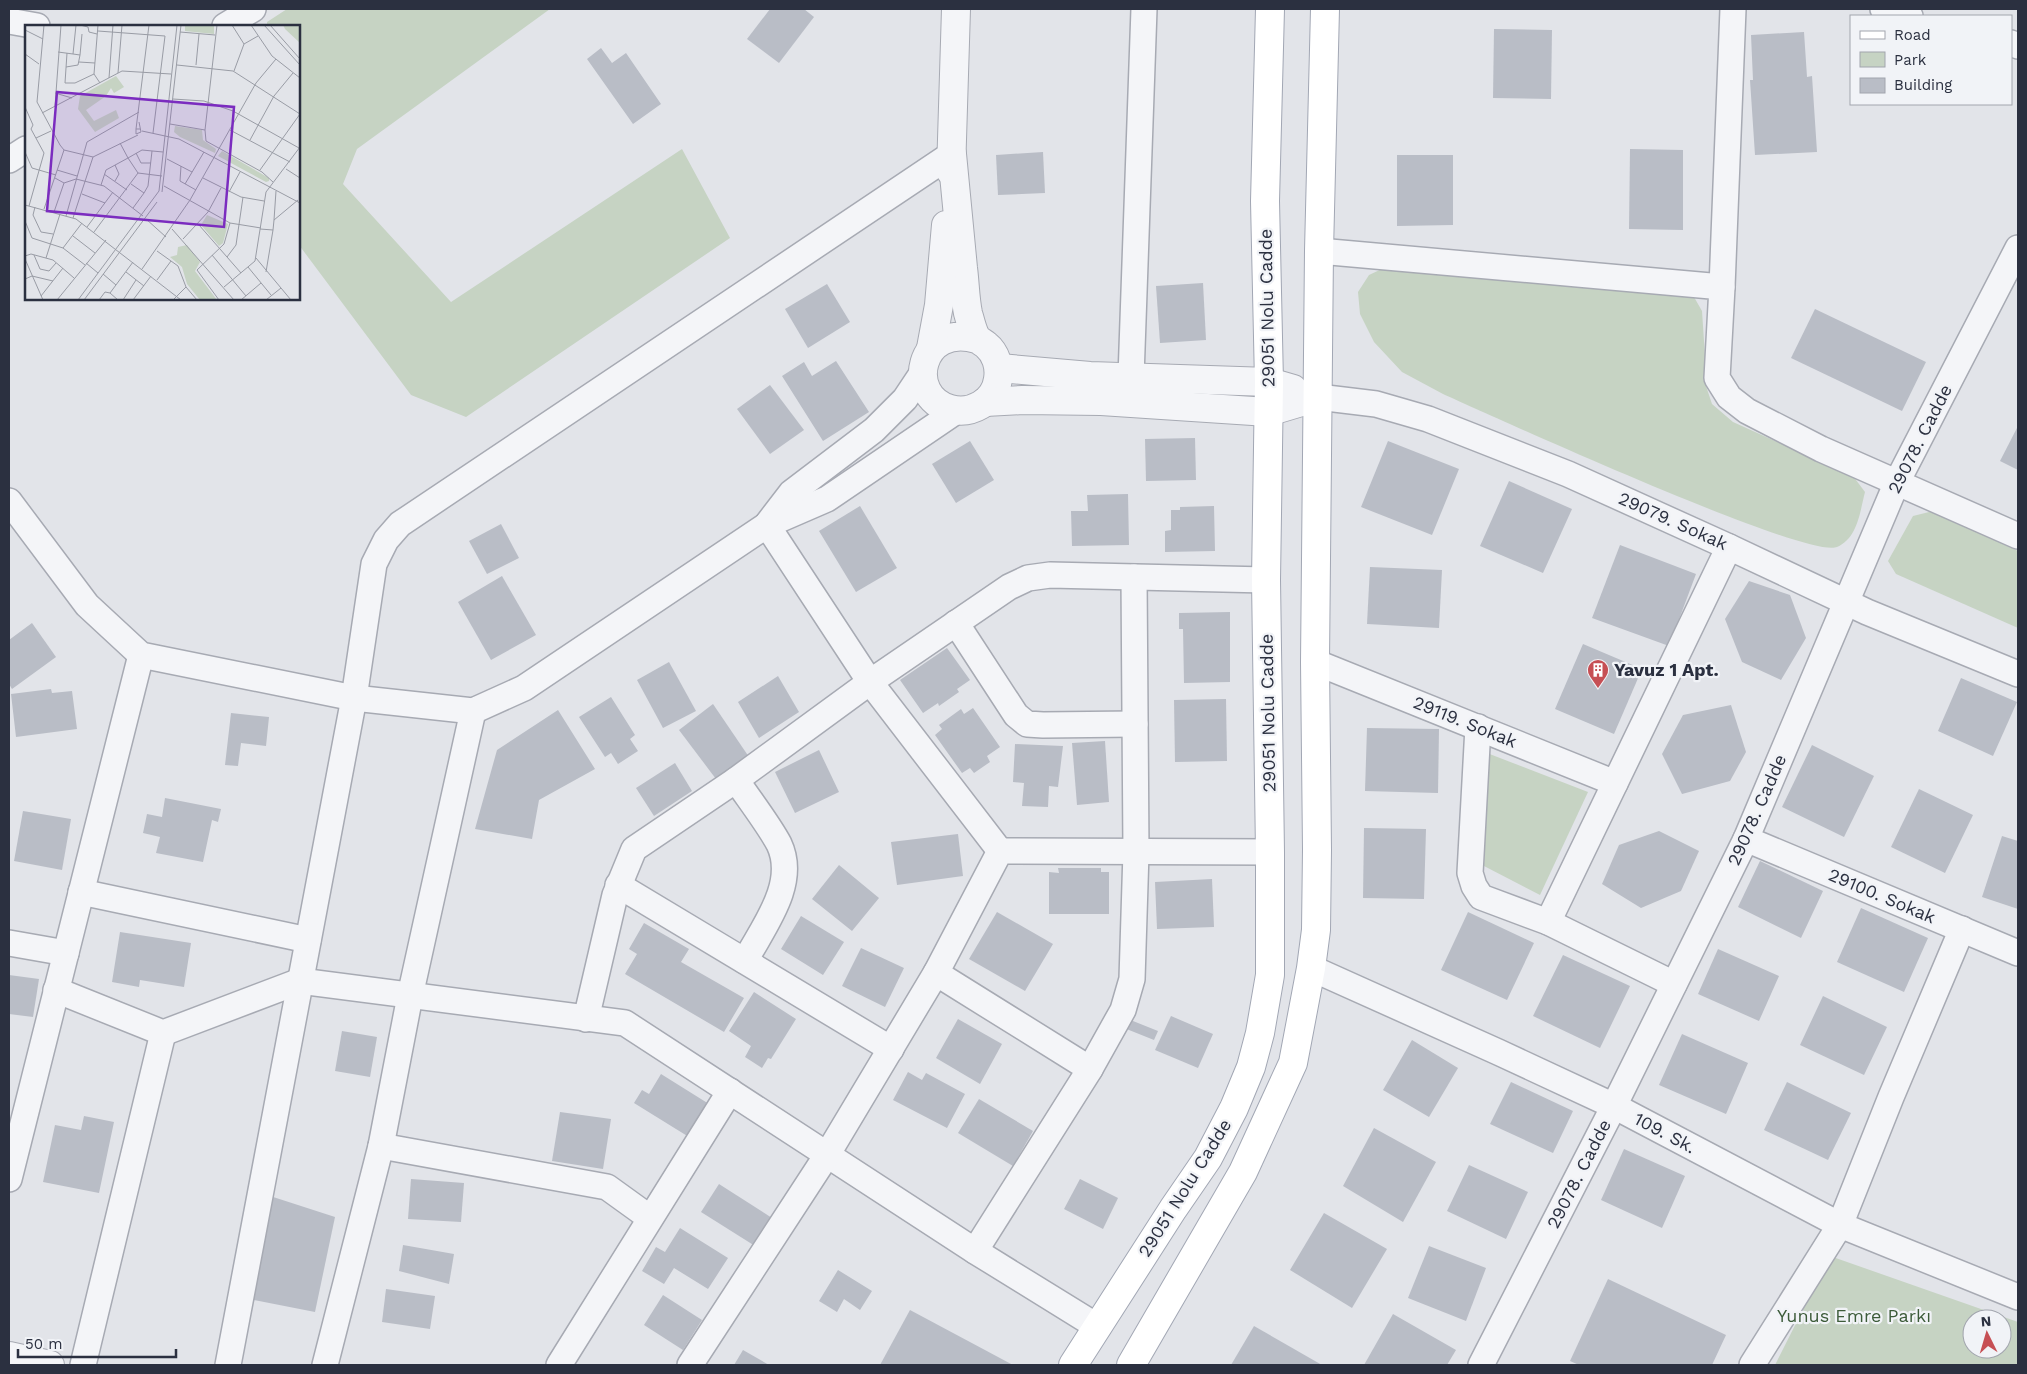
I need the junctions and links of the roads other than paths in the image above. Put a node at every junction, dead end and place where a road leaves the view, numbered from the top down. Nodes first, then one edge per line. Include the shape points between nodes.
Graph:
1 (253, 9) edge
2 (956, 9) edge
3 (1144, 9) edge
4 (1270, 9) edge
5 (1325, 9) edge
6 (1732, 9) edge
7 (1883, 9) edge
8 (1906, 15) edge
9 (9, 21) edge
10 (31, 25) edge
11 (227, 25) edge
12 (25, 150) edge
13 (952, 154) junction
14 (9, 160) edge
15 (1319, 251) junction
16 (2015, 260) edge
17 (1722, 287) junction
18 (977, 339) junction
19 (927, 360) junction
20 (999, 368) junction
21 (1131, 378) junction
22 (1269, 382) junction
23 (1318, 397) junction
24 (985, 402) junction
25 (958, 410) junction
26 (1268, 412) junction
27 (1897, 482) junction
28 (9, 501) edge
29 (767, 525) junction
30 (2018, 536) edge
31 (1730, 547) junction
32 (1134, 577) junction
33 (1266, 580) junction
34 (1846, 603) junction
35 (956, 623) junction
36 (141, 655) junction
37 (1315, 662) junction
38 (2018, 674) edge
39 (870, 682) junction
40 (354, 698) junction
41 (473, 712) junction
42 (1135, 724) junction
43 (1478, 727) junction
44 (736, 780) junction
45 (1615, 783) junction
46 (1746, 839) junction
47 (1000, 851) junction
48 (1136, 852) junction
49 (1270, 852) junction
50 (618, 885) junction
51 (81, 892) junction
52 (1548, 922) junction
53 (1962, 929) junction
54 (308, 940) junction
55 (9, 943) edge
56 (66, 953) junction
57 (2018, 953) edge
58 (745, 961) junction
59 (1311, 968) junction
60 (936, 973) junction
61 (300, 981) junction
62 (1674, 984) junction
63 (56, 990) junction
64 (410, 996) junction
65 (586, 1019) junction
66 (163, 1033) junction
67 (891, 1049) junction
68 (1090, 1069) junction
69 (730, 1091) junction
70 (1614, 1106) junction
71 (381, 1146) junction
72 (827, 1155) junction
73 (9, 1179) edge
74 (650, 1218) junction
75 (1840, 1225) junction
76 (974, 1251) junction
77 (2018, 1297) edge
78 (1098, 1327) junction
79 (9, 1356) edge
80 (1139, 1363) edge
81 (50, 1365) edge
82 (83, 1365) edge
83 (228, 1365) edge
84 (326, 1365) edge
85 (559, 1365) edge
86 (690, 1365) edge
87 (1073, 1365) edge
88 (1481, 1365) edge
89 (1752, 1365) edge

1 - 11 street
2 - 13 street
3 - 21 street
4 - 22 main road, 29051 Nolu Cadde via 1265,201
5 - 15 main road, 29051 Nolu Cadde
6 - 17 street
7 - 8 street
9 - 10 street
12 - 14 street
13 - 18 street via 968,313
13 - 19 street via 939,305
13 - 40 street via 400,524 386,540 374,564
15 - 17 street
15 - 23 main road, 29051 Nolu Cadde
16 - 27 street, 29078. Cadde
17 - 27 street via 1717,378 1729,396 1747,411 1821,449
18 - 19 street via 965,335 941,340
18 - 20 street via 992,351
19 - 25 street via 924,384 929,395 949,410
19 - 29 street via 904,399 874,430 791,493
20 - 21 street
20 - 24 street via 994,393
21 - 22 street
22 - 23 street
22 - 26 main road, 29051 Nolu Cadde
23 - 26 street
23 - 31 street, 29079. Sokak via 1376,404 1428,419 1568,474
23 - 37 main road, 29051 Nolu Cadde
24 - 25 street via 974,409
24 - 26 street via 1101,401
25 - 29 street via 827,499
26 - 33 main road, 29051 Nolu Cadde
27 - 30 street
27 - 34 street, 29078. Cadde
28 - 36 street via 87,605
29 - 39 street
29 - 41 street via 524,688
31 - 34 street, 29079. Sokak
31 - 45 street
32 - 33 street
32 - 35 street via 1050,575 1028,578
32 - 42 street
33 - 49 main road, 29051 Nolu Cadde
34 - 38 street, 29079. Sokak
34 - 46 street, 29078. Cadde
35 - 39 street
35 - 42 street via 1016,715 1027,724
36 - 40 street
36 - 51 street
37 - 43 street, 29119. Sokak
37 - 59 main road, 29051 Nolu Cadde via 1316,930
39 - 44 street
39 - 47 street
40 - 41 street
40 - 54 street
41 - 64 street
42 - 48 street
43 - 45 street, 29119. Sokak
43 - 52 street via 1470,873 1474,886 1482,897
44 - 50 street via 634,849
44 - 58 street via 779,844 785,877 778,900
45 - 52 street
46 - 53 street, 29100. Sokak
46 - 62 street, 29078. Cadde
47 - 48 street
47 - 60 street
48 - 49 street
48 - 68 street via 1132,979 1123,1010
49 - 78 main road, 29051 Nolu Cadde via 1270,975 1251,1067 1208,1158
50 - 58 street
50 - 65 street
51 - 54 street
51 - 56 street
52 - 62 street
53 - 57 street, 29100. Sokak
53 - 75 street
54 - 61 street
55 - 56 street
56 - 63 street
58 - 67 street
59 - 70 street, 109. Sk.
59 - 80 main road, 29051 Nolu Cadde via 1293,1063 1243,1172
60 - 67 street
60 - 68 street
61 - 64 street
61 - 66 street
61 - 83 street
62 - 70 street, 29078. Cadde
63 - 66 street
63 - 73 street
64 - 65 street
64 - 71 street
65 - 69 street via 625,1023
66 - 82 street
67 - 72 street
68 - 76 street
69 - 72 street
69 - 74 street
70 - 75 street, 109. Sk.
70 - 88 street, 29078. Cadde
71 - 74 street via 606,1187
71 - 84 street
72 - 76 street
72 - 86 street
74 - 85 street
75 - 77 street, 109. Sk.
75 - 89 street
76 - 78 street
78 - 87 main road, 29051 Nolu Cadde
79 - 81 street

